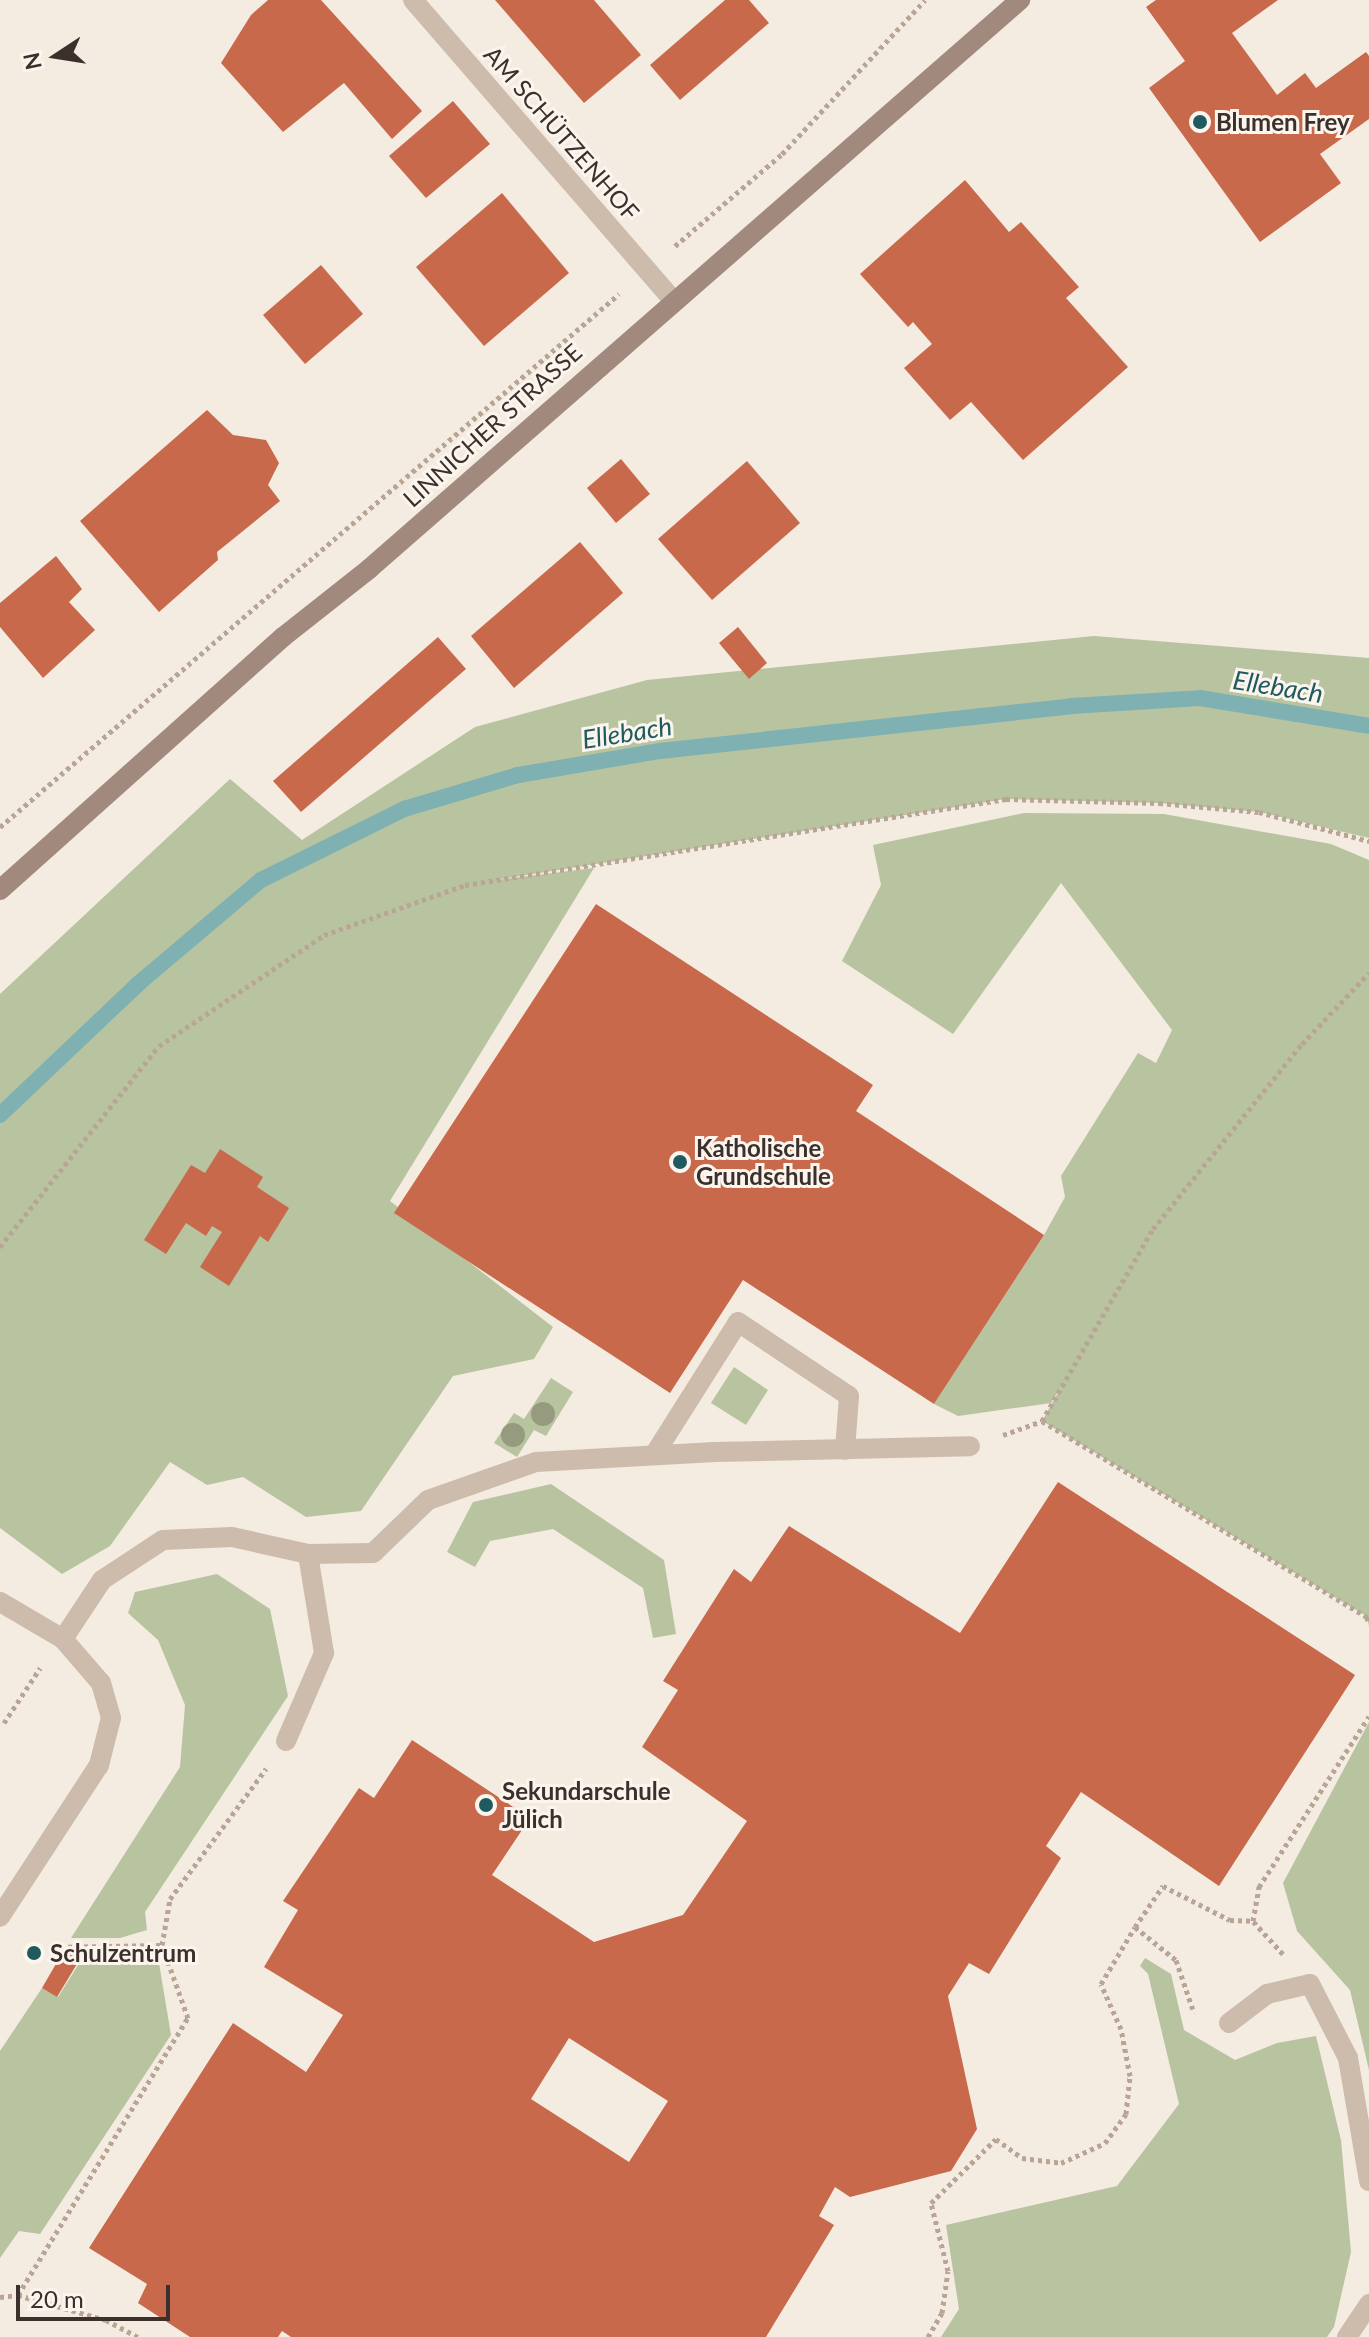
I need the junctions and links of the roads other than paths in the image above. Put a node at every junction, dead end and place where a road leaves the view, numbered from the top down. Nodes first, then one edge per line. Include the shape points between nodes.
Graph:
1 (413, 0) edge
2 (1020, 0) edge
3 (672, 299) junction
4 (0, 890) edge
5 (970, 1446) road end
6 (845, 1450) junction
7 (654, 1455) junction
8 (308, 1554) junction
9 (0, 1602) edge
10 (63, 1639) junction
11 (286, 1741) road end
12 (0, 1917) edge
13 (1229, 2023) road end
14 (1369, 2181) edge
15 (1369, 2304) edge
16 (1347, 2337) edge

1 - 3 street, AM SCHÜTZENHOF
2 - 3 main road, LINNICHER STRASSE
3 - 4 main road, LINNICHER STRASSE
5 - 6 street
6 - 7 street
6 - 7 street via 849,1396 738,1322
7 - 8 street via 536,1462 428,1500 373,1553
8 - 10 street via 232,1537 163,1540 102,1580
8 - 11 street via 324,1653
9 - 10 street
10 - 12 street via 101,1683 111,1718 99,1765
13 - 14 street via 1267,1994 1310,1984 1348,2058
15 - 16 street

